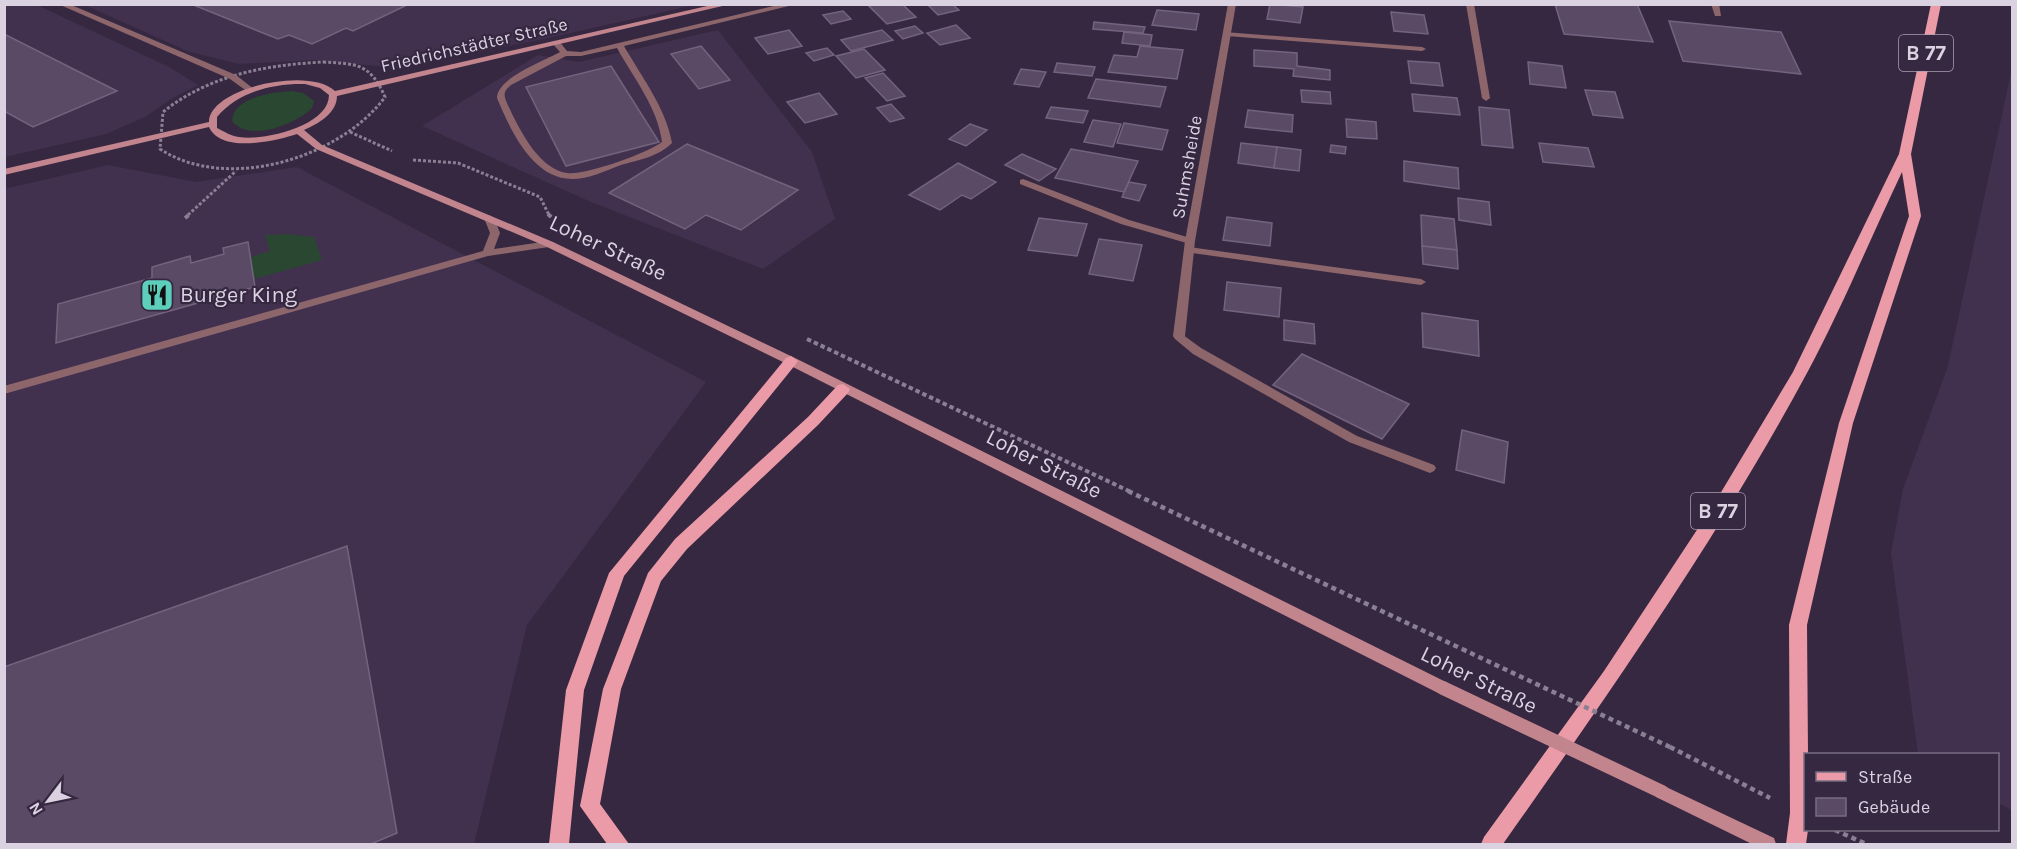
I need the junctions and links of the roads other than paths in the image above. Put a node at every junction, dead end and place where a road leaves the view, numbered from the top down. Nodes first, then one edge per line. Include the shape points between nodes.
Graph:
1 (61, 4) edge
2 (728, 4) edge
3 (794, 4) edge
4 (1232, 4) edge
5 (1470, 4) edge
6 (1715, 4) edge
7 (1936, 4) edge
8 (1718, 14) dead end
9 (1227, 34) junction
10 (556, 43) junction
11 (619, 45) junction
12 (1422, 49) dead end
13 (565, 53) junction
14 (251, 90) junction
15 (333, 93) junction
16 (1486, 98) dead end
17 (211, 124) junction
18 (298, 130) junction
19 (1905, 154) junction
20 (4, 172) edge
21 (1023, 182) dead end
22 (489, 218) junction
23 (549, 244) junction
24 (1190, 246) junction
25 (487, 253) junction
26 (1421, 282) dead end
27 (791, 361) junction
28 (843, 389) junction
29 (4, 390) edge
30 (1430, 468) dead end
31 (559, 844) edge
32 (619, 844) edge
33 (1491, 844) edge
34 (1768, 844) edge
35 (1796, 844) edge

1 - 14 street via 233,77
2 - 10 street, Friedrichstädter Straße
3 - 11 street
4 - 9 street, Suhmsheide
5 - 16 street
6 - 8 street
7 - 19 main road, B 77
9 - 12 street
9 - 24 street, Suhmsheide
10 - 13 street
10 - 15 street, Friedrichstädter Straße
11 - 13 street via 580,54
11 - 13 street via 662,124 667,143 650,153 572,176 551,172 531,152 501,98 508,83
14 - 15 street via 297,81 316,83
14 - 17 street via 218,110
15 - 18 street via 333,103 325,115
17 - 18 street via 218,134 235,139 259,140
17 - 20 street
18 - 22 street, Loher Straße via 319,147
19 - 33 main road, B 77 via 1800,372 1720,508 1610,677
19 - 35 main road via 1915,216 1846,423 1798,625 1800,813
21 - 24 street
22 - 23 street, Loher Straße
22 - 25 street via 495,233
23 - 25 street
23 - 27 street, Loher Straße
24 - 26 street
24 - 30 street, Suhmsheide via 1179,336 1197,351 1353,439
25 - 29 street
27 - 28 street, Loher Straße
27 - 31 main road via 617,573 575,690
28 - 32 main road via 681,544 654,578 612,689 590,806
28 - 34 street, Loher Straße, bridge via 1443,688

